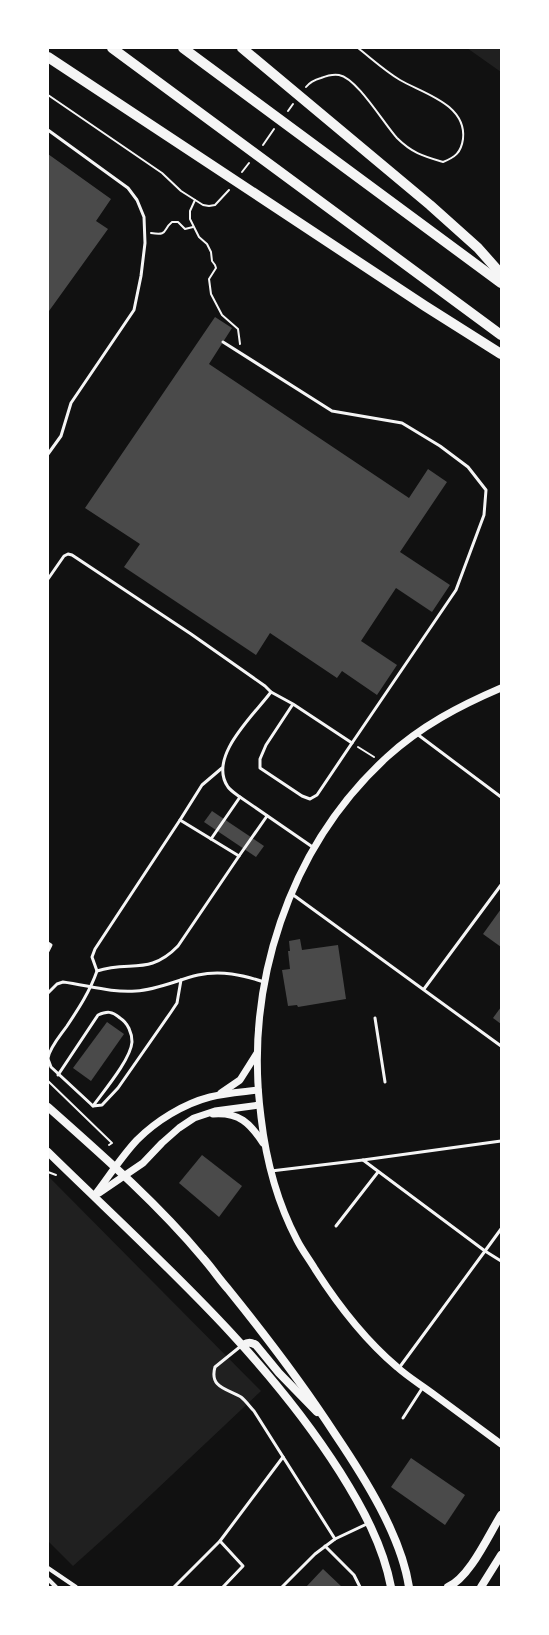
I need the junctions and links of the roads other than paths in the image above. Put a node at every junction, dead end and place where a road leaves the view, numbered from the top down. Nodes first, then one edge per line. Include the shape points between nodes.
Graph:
1 (112, 48) edge
2 (183, 48) edge
3 (242, 48) edge
4 (48, 57) edge
5 (48, 130) edge
6 (501, 274) edge
7 (501, 283) edge
8 (501, 335) edge
9 (223, 342) dead end
10 (501, 354) edge
11 (48, 454) edge
12 (48, 579) edge
13 (501, 688) edge
14 (271, 692) junction
15 (293, 704) junction
16 (416, 733) junction
17 (352, 743) junction
18 (222, 768) junction
19 (240, 797) junction
20 (501, 797) edge
21 (267, 816) junction
22 (180, 820) junction
23 (210, 839) junction
24 (314, 848) junction
25 (239, 856) junction
26 (501, 885) edge
27 (291, 893) junction
28 (48, 942) edge
29 (48, 951) edge
30 (97, 971) junction
31 (181, 980) junction
32 (264, 982) junction
33 (91, 986) junction
34 (424, 990) junction
35 (48, 993) edge
36 (375, 1018) dead end
37 (501, 1046) edge
38 (257, 1053) junction
39 (48, 1059) edge
40 (58, 1075) junction
41 (385, 1082) dead end
42 (258, 1090) junction
43 (214, 1096) junction
44 (259, 1105) junction
45 (48, 1106) edge
46 (93, 1106) junction
47 (201, 1115) junction
48 (501, 1141) edge
49 (265, 1147) junction
50 (48, 1152) edge
51 (363, 1160) junction
52 (115, 1168) junction
53 (270, 1171) junction
54 (378, 1172) junction
55 (123, 1176) junction
56 (94, 1196) junction
57 (336, 1226) dead end
58 (501, 1230) edge
59 (485, 1251) junction
60 (501, 1261) edge
61 (243, 1345) junction
62 (399, 1369) junction
63 (423, 1386) junction
64 (403, 1418) dead end
65 (331, 1427) junction
66 (501, 1444) edge
67 (284, 1457) junction
68 (501, 1515) edge
69 (368, 1523) junction
70 (335, 1539) junction
71 (220, 1541) junction
72 (325, 1546) junction
73 (501, 1555) edge
74 (48, 1568) edge
75 (48, 1578) edge
76 (407, 1578) junction
77 (56, 1587) edge
78 (76, 1587) edge
79 (174, 1587) edge
80 (223, 1587) edge
81 (282, 1587) edge
82 (360, 1587) edge
83 (391, 1587) edge
84 (409, 1587) edge
85 (416, 1587) edge
86 (448, 1587) edge
87 (481, 1587) edge

1 - 8 highway
2 - 7 highway
3 - 6 highway via 430,205 478,248
4 - 10 highway
5 - 11 lane via 128,188 137,200 144,217 141,276 134,310 71,403 61,436
9 - 17 lane via 332,411 402,423 468,467 486,490 484,515 456,590
12 - 14 lane via 64,556 72,555 191,634
13 - 16 street via 459,707
14 - 15 lane
14 - 18 lane via 233,742 223,760
15 - 17 lane
15 - 17 lane via 266,745 260,759 260,768 272,777 310,799 317,795
16 - 20 lane
16 - 24 street via 387,757 342,807
18 - 19 lane via 228,786
18 - 22 lane via 202,784
19 - 21 lane
19 - 23 lane
21 - 24 lane
21 - 25 lane
22 - 23 lane
22 - 30 lane via 95,949 92,957
23 - 25 lane
24 - 27 street
25 - 30 lane via 169,956 159,962 142,966 106,967
26 - 34 lane
27 - 32 street
27 - 34 lane
28 - 29 lane via 51,945
30 - 33 lane
31 - 32 lane via 216,973 235,974
31 - 33 lane via 134,991 114,991
31 - 46 lane via 177,1003 118,1088 102,1105
32 - 38 street
33 - 35 lane via 63,982
33 - 39 lane
34 - 37 lane
36 - 41 lane
38 - 42 street
38 - 43 street via 240,1080
39 - 40 lane via 51,1068
40 - 46 lane
40 - 46 lane via 98,1015 113,1012 122,1019 130,1029 132,1043 112,1080
42 - 43 street
42 - 44 street
43 - 52 street via 170,1114 150,1128
44 - 47 street
44 - 49 street
45 - 52 main road
47 - 49 street via 235,1116 255,1132
47 - 55 street via 179,1128 142,1163
48 - 51 lane
49 - 53 street
50 - 56 main road
51 - 53 lane
51 - 54 lane
52 - 55 main road
52 - 56 street
53 - 62 street via 298,1243 327,1288 374,1346
54 - 57 lane
54 - 59 lane
55 - 56 street
55 - 65 main road via 203,1258 272,1343
56 - 61 main road
58 - 59 lane
59 - 60 lane
59 - 62 lane
61 - 65 main road via 248,1342 256,1346
61 - 67 lane via 215,1367 216,1383 245,1400
61 - 69 main road via 268,1372 311,1429 354,1494
62 - 63 street
63 - 64 lane
63 - 66 street
65 - 76 main road via 373,1496 394,1538
67 - 70 lane
67 - 71 lane
68 - 86 main road via 469,1569 462,1578
69 - 70 lane
69 - 83 main road via 384,1558
70 - 72 lane
71 - 79 lane
71 - 80 lane via 243,1566
72 - 81 lane
72 - 82 lane via 354,1575
73 - 87 main road
74 - 78 street
75 - 77 street
76 - 84 main road
76 - 85 main road

